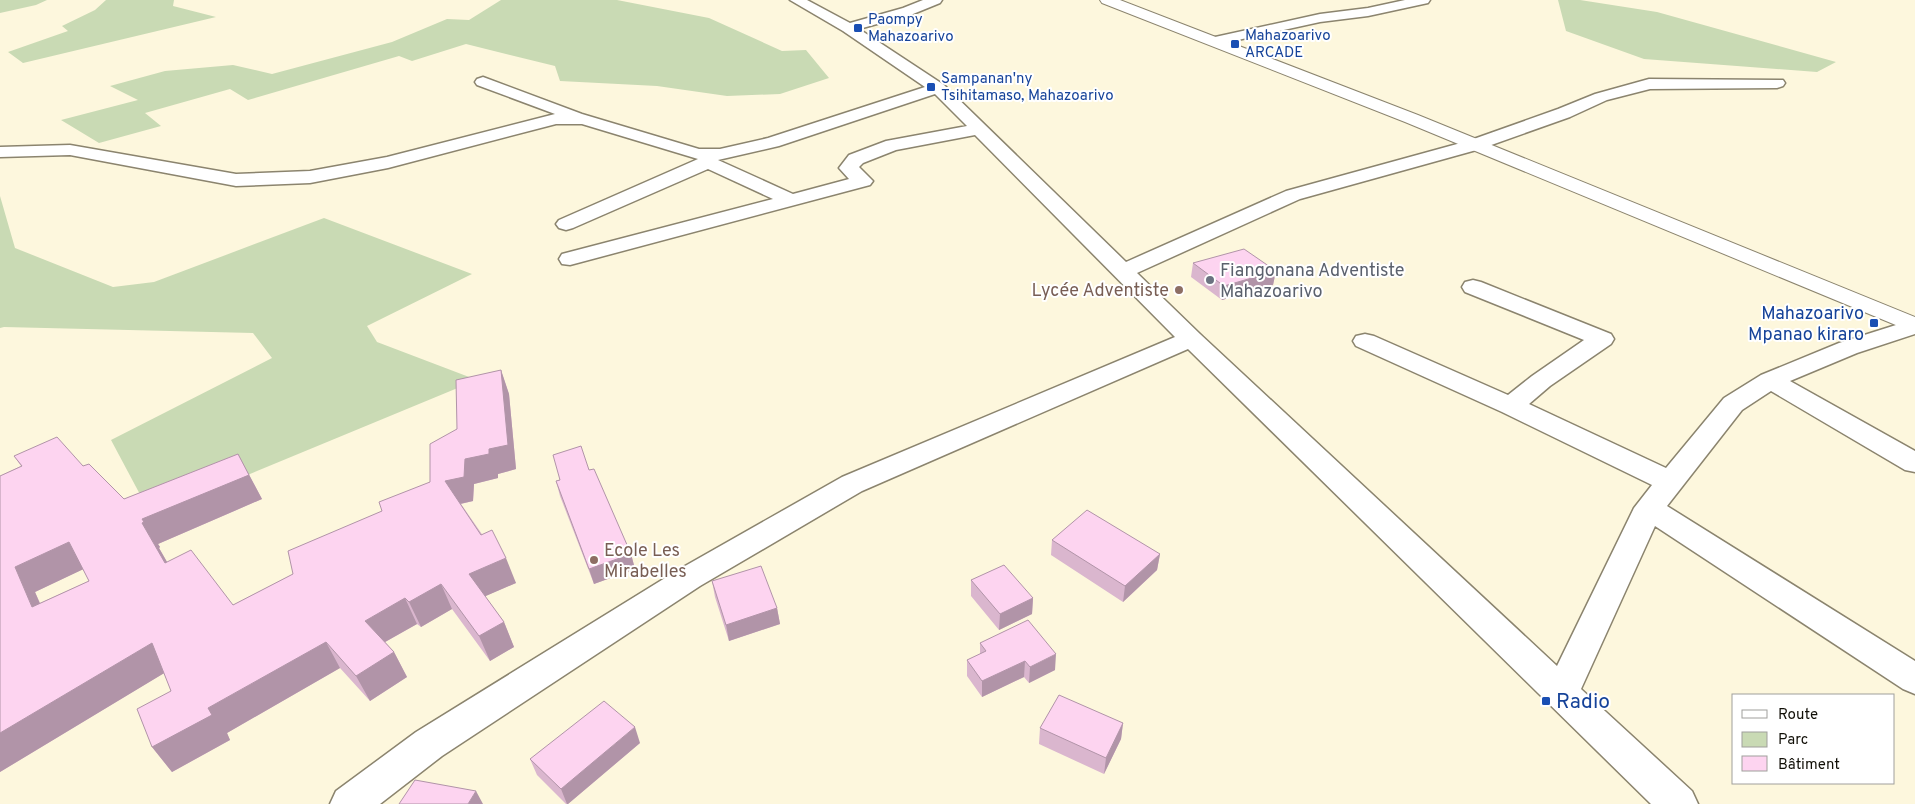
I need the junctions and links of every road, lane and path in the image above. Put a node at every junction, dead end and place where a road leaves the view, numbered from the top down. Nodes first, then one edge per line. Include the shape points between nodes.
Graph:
1 (797, 0) edge
2 (935, 0) edge
3 (1106, 0) edge
4 (1423, 0) edge
5 (848, 28) junction
6 (1215, 41) junction
7 (483, 82) dead end
8 (1777, 83) dead end
9 (938, 88) junction
10 (583, 119) junction
11 (979, 129) junction
12 (1474, 145) junction
13 (0, 152) edge
14 (709, 158) junction
15 (792, 200) junction
16 (566, 224) dead end
17 (570, 259) dead end
18 (1122, 272) junction
19 (1473, 286) dead end
20 (1915, 326) edge
21 (1191, 339) junction
22 (1365, 341) dead end
23 (1770, 380) junction
24 (1510, 406) junction
25 (1915, 463) edge
26 (1670, 482) junction
27 (1649, 508) junction
28 (1915, 679) edge
29 (1562, 692) junction
30 (350, 804) edge
31 (1678, 804) edge

1 - 5 street
2 - 5 street
3 - 6 main road
4 - 6 street
5 - 9 street
6 - 12 main road
7 - 10 street
8 - 12 street via 1649,84 1601,97
9 - 11 street
9 - 14 street via 774,142
10 - 13 street via 556,118 388,162 310,177 236,180 70,150
10 - 14 street
11 - 15 street via 883,148 856,159 848,168 862,181
11 - 18 street
12 - 18 street via 1292,196
12 - 20 main road
14 - 15 street
14 - 16 street
15 - 17 street
18 - 21 street
19 - 24 street via 1602,339
20 - 23 street via 1848,348
21 - 29 street
21 - 30 street via 852,484 689,578 429,744
22 - 24 street
23 - 25 street
23 - 26 street via 1733,404
24 - 26 street
26 - 27 street
27 - 28 street
27 - 29 street
29 - 31 street

